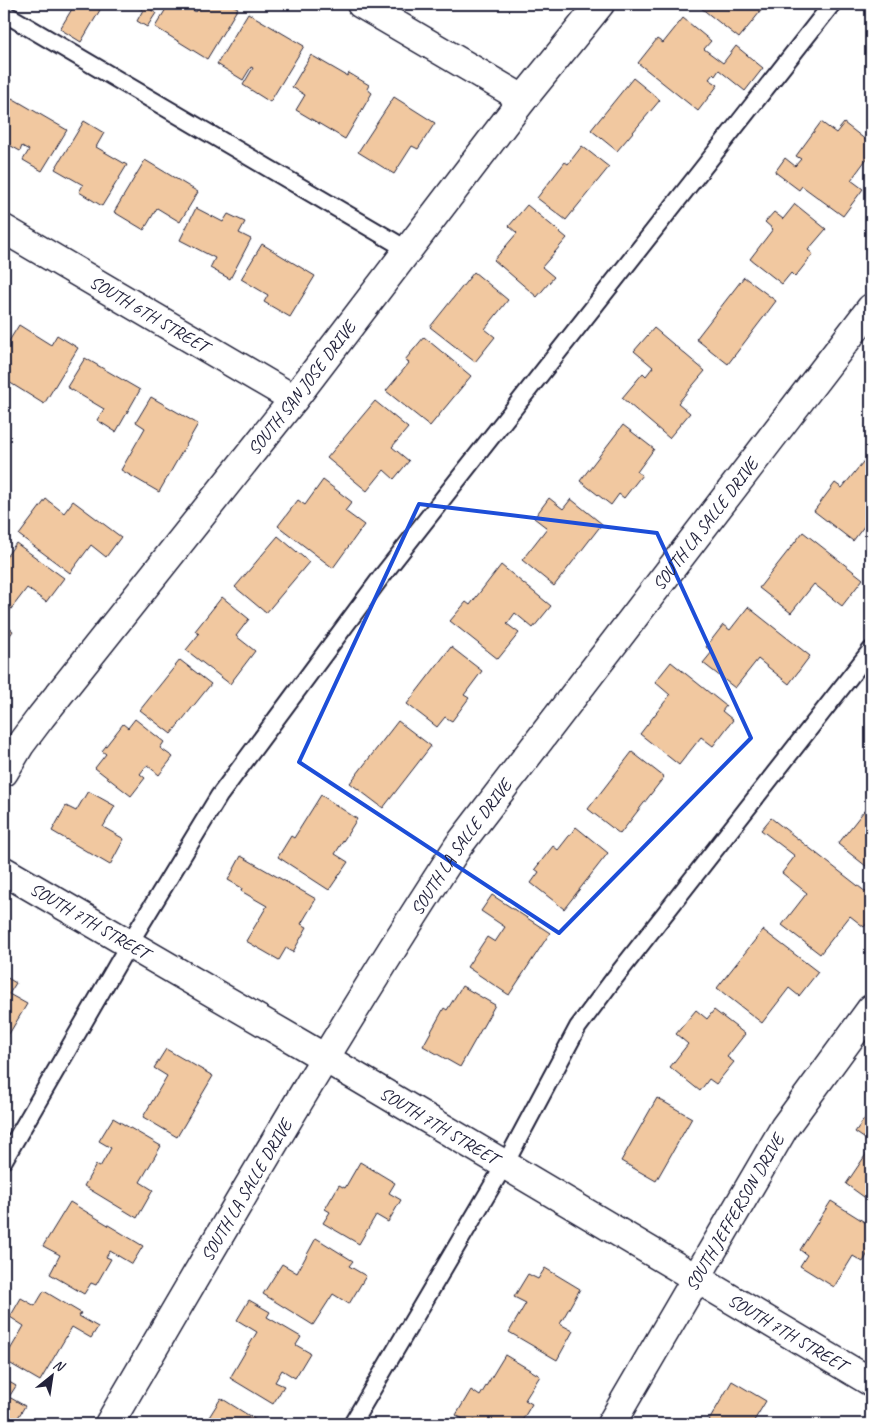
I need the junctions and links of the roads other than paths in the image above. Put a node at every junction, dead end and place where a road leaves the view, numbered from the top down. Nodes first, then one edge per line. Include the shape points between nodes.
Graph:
1 (362, 4) edge
2 (600, 4) edge
3 (832, 4) edge
4 (4, 13) edge
5 (523, 99) junction
6 (4, 229) edge
7 (408, 250) junction
8 (871, 308) edge
9 (294, 399) junction
10 (871, 650) edge
11 (4, 772) edge
12 (4, 871) edge
13 (129, 944) junction
14 (871, 1009) edge
15 (325, 1058) junction
16 (4, 1160) edge
17 (505, 1164) junction
18 (696, 1278) junction
19 (871, 1382) edge
20 (109, 1424) edge
21 (352, 1424) edge
22 (611, 1424) edge

1 - 5 street
2 - 5 street, SOUTH SAN JOSE DRIVE
3 - 13 lane via 382,576 219,796
4 - 7 lane
5 - 7 street, SOUTH SAN JOSE DRIVE
6 - 9 street, SOUTH 6TH STREET
7 - 9 street, SOUTH SAN JOSE DRIVE
8 - 15 street, SOUTH LA SALLE DRIVE via 459,845
9 - 11 street, SOUTH SAN JOSE DRIVE via 41,717
10 - 17 lane via 578,1027
12 - 13 street, SOUTH 7TH STREET
13 - 15 street, SOUTH 7TH STREET
13 - 16 lane
14 - 18 street, SOUTH JEFFERSON DRIVE via 784,1128
15 - 17 street, SOUTH 7TH STREET
15 - 20 street, SOUTH LA SALLE DRIVE
17 - 18 street, SOUTH 7TH STREET
17 - 21 lane
18 - 19 street, SOUTH 7TH STREET
18 - 22 street, SOUTH JEFFERSON DRIVE

